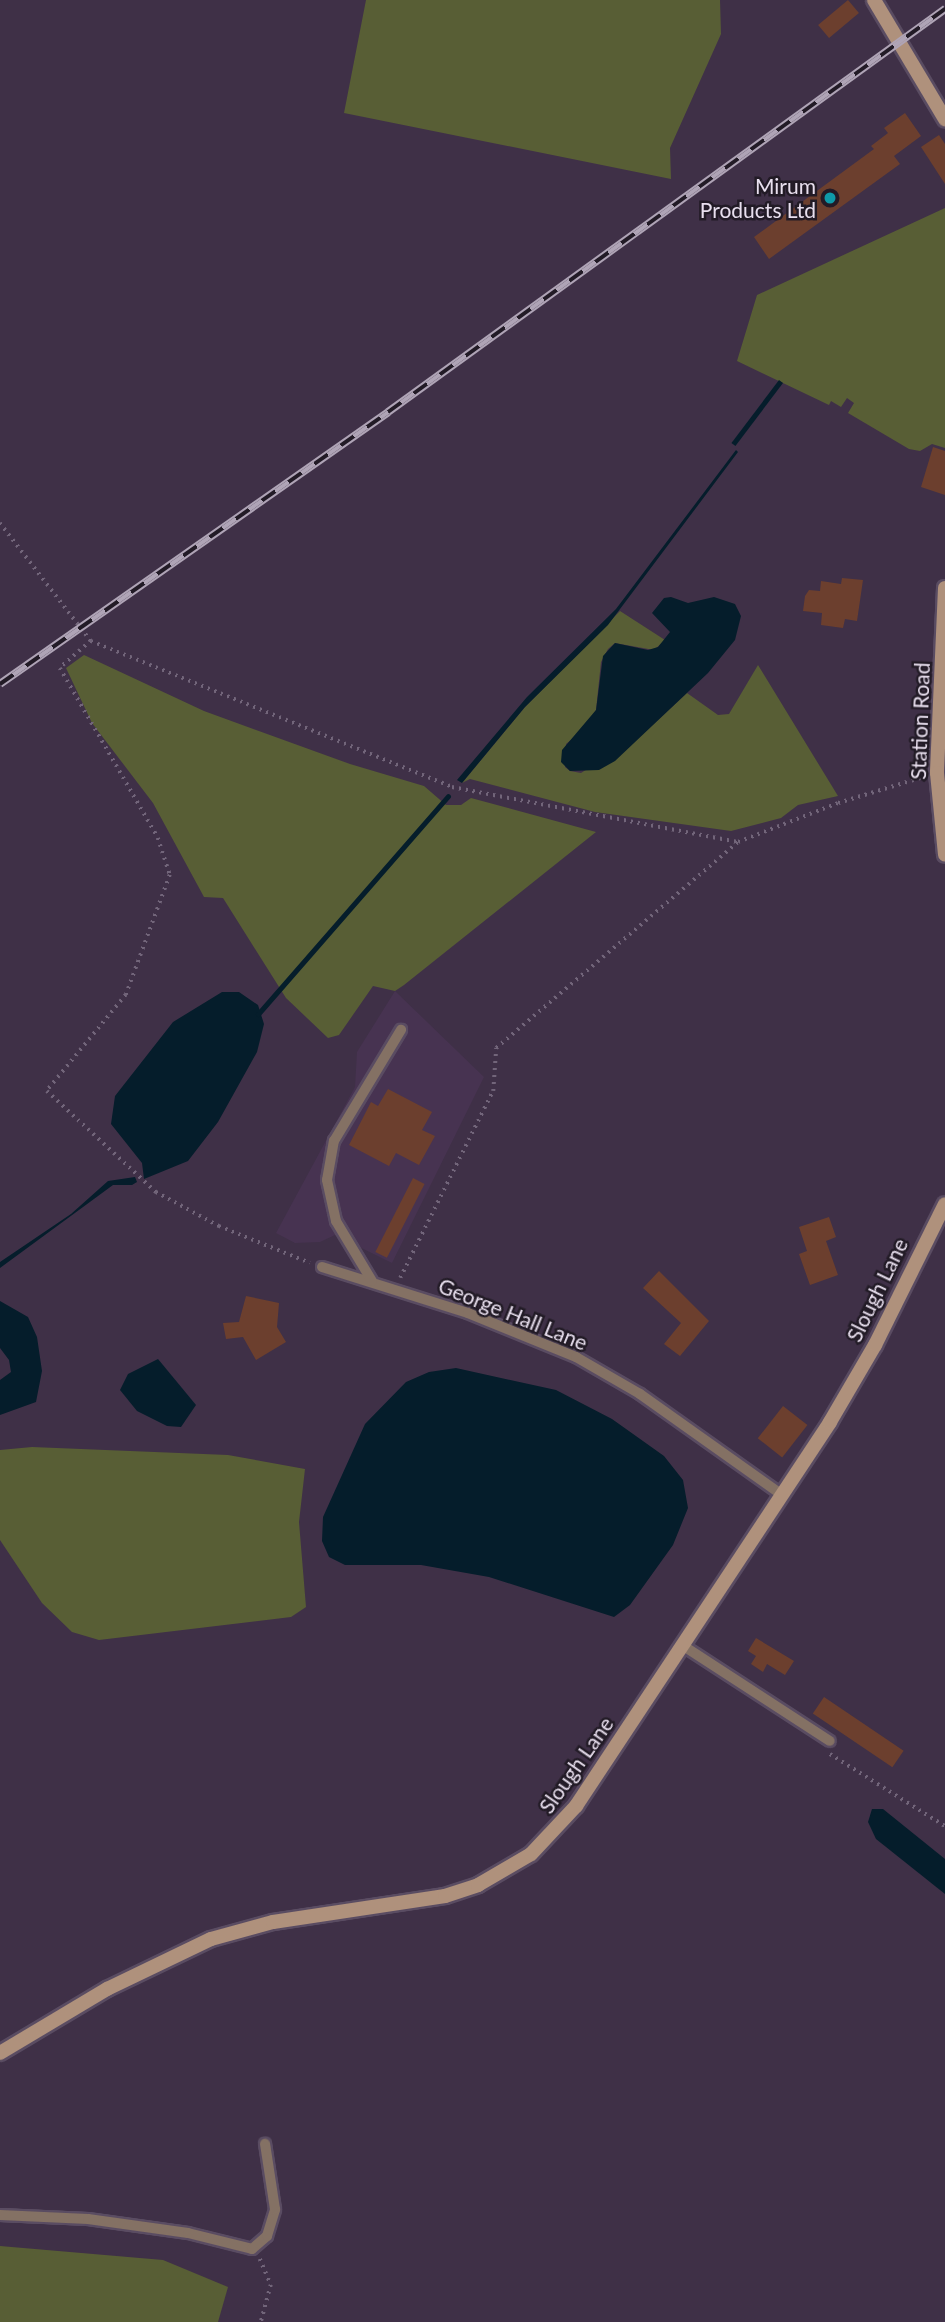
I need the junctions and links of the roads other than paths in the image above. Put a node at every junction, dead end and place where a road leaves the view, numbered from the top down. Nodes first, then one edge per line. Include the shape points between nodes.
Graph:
1 (874, 0) edge
2 (945, 119) edge
3 (945, 588) edge
4 (945, 855) edge
5 (401, 1030) dead end
6 (945, 1204) edge
7 (322, 1267) road end
8 (372, 1281) junction
9 (782, 1495) junction
10 (682, 1645) junction
11 (830, 1741) dead end
12 (0, 2053) edge
13 (265, 2144) dead end
14 (0, 2215) edge

1 - 2 street
3 - 4 street, Station Road via 937,774
5 - 8 lane via 334,1141 327,1180 336,1222
6 - 9 street, Slough Lane via 855,1381
7 - 8 lane, George Hall Lane
8 - 9 lane, George Hall Lane via 576,1357 640,1394
9 - 10 street, Slough Lane
10 - 11 lane
10 - 12 street, Slough Lane via 564,1822 519,1863 445,1896 272,1922 211,1939 107,1989
13 - 14 lane via 275,2209 267,2236 252,2249 188,2233 88,2219

